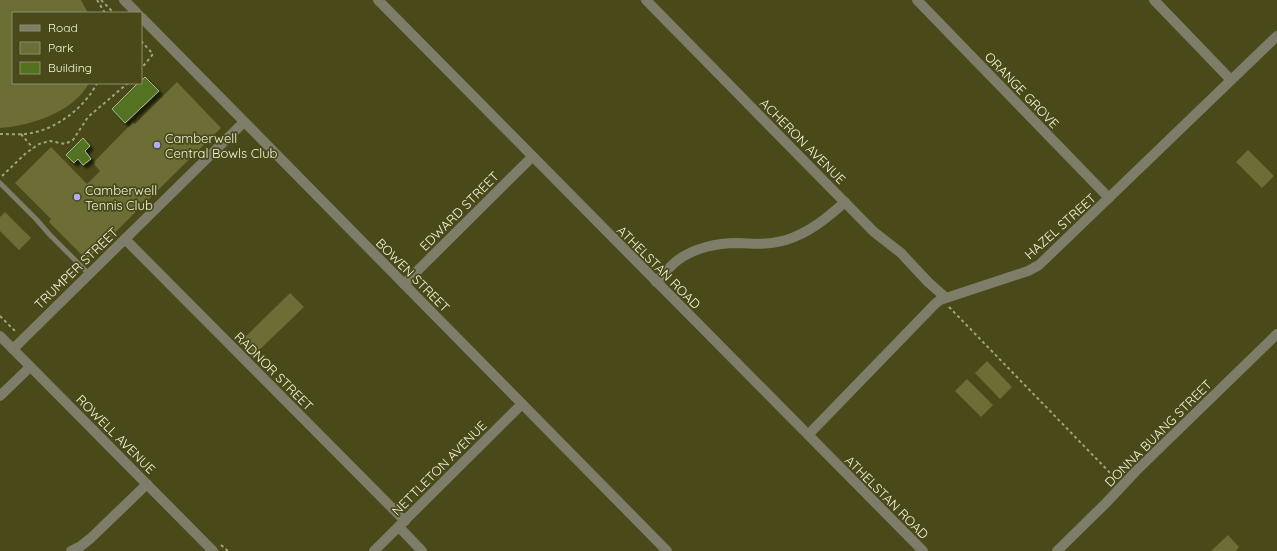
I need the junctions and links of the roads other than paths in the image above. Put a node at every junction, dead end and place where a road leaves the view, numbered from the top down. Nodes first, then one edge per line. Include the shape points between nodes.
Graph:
1 (124, 0) edge
2 (378, 0) edge
3 (646, 0) edge
4 (917, 0) edge
5 (1154, 0) edge
6 (136, 12) edge
7 (142, 18) edge
8 (1277, 36) edge
9 (1231, 80) junction
10 (244, 122) junction
11 (532, 156) junction
12 (0, 183) edge
13 (1109, 198) junction
14 (844, 202) junction
15 (125, 239) junction
16 (88, 274) junction
17 (656, 282) junction
18 (404, 284) junction
19 (943, 298) junction
20 (1277, 334) edge
21 (0, 336) edge
22 (13, 349) junction
23 (30, 367) junction
24 (0, 396) edge
25 (522, 404) junction
26 (808, 435) junction
27 (147, 484) junction
28 (402, 524) junction
29 (71, 551) edge
30 (213, 551) edge
31 (374, 551) edge
32 (422, 551) edge
33 (667, 551) edge
34 (923, 551) edge
35 (1058, 551) edge

1 - 6 street
2 - 11 street, ATHELSTAN ROAD
3 - 14 street, ACHERON AVENUE
4 - 13 street, ORANGE GROVE
5 - 9 street
7 - 10 street, BOWEN STREET
8 - 9 street, HAZEL STREET
9 - 13 street, HAZEL STREET
10 - 15 street, TRUMPER STREET
10 - 18 street, BOWEN STREET
11 - 17 street, ATHELSTAN ROAD
11 - 18 street, EDWARD STREET
12 - 16 lane
13 - 19 street, HAZEL STREET via 1035,268
14 - 17 street via 816,226 802,234 785,240 760,244 719,245 695,252 678,260
14 - 19 street, ACHERON AVENUE via 874,232 891,244
15 - 16 street, TRUMPER STREET
15 - 28 street, RADNOR STREET
16 - 22 street, TRUMPER STREET
17 - 26 street, ATHELSTAN ROAD
18 - 25 street, BOWEN STREET
19 - 26 street, HAZEL STREET
20 - 35 street, DONNA BUANG STREET via 1141,465
21 - 22 street, ROWELL AVENUE
22 - 23 street, ROWELL AVENUE
23 - 24 street
23 - 27 street, ROWELL AVENUE
25 - 28 street, NETTLETON AVENUE
25 - 33 street, BOWEN STREET
26 - 34 street, ATHELSTAN ROAD
27 - 29 street via 91,538
27 - 30 street, ROWELL AVENUE
28 - 31 street, NETTLETON AVENUE
28 - 32 street, RADNOR STREET

